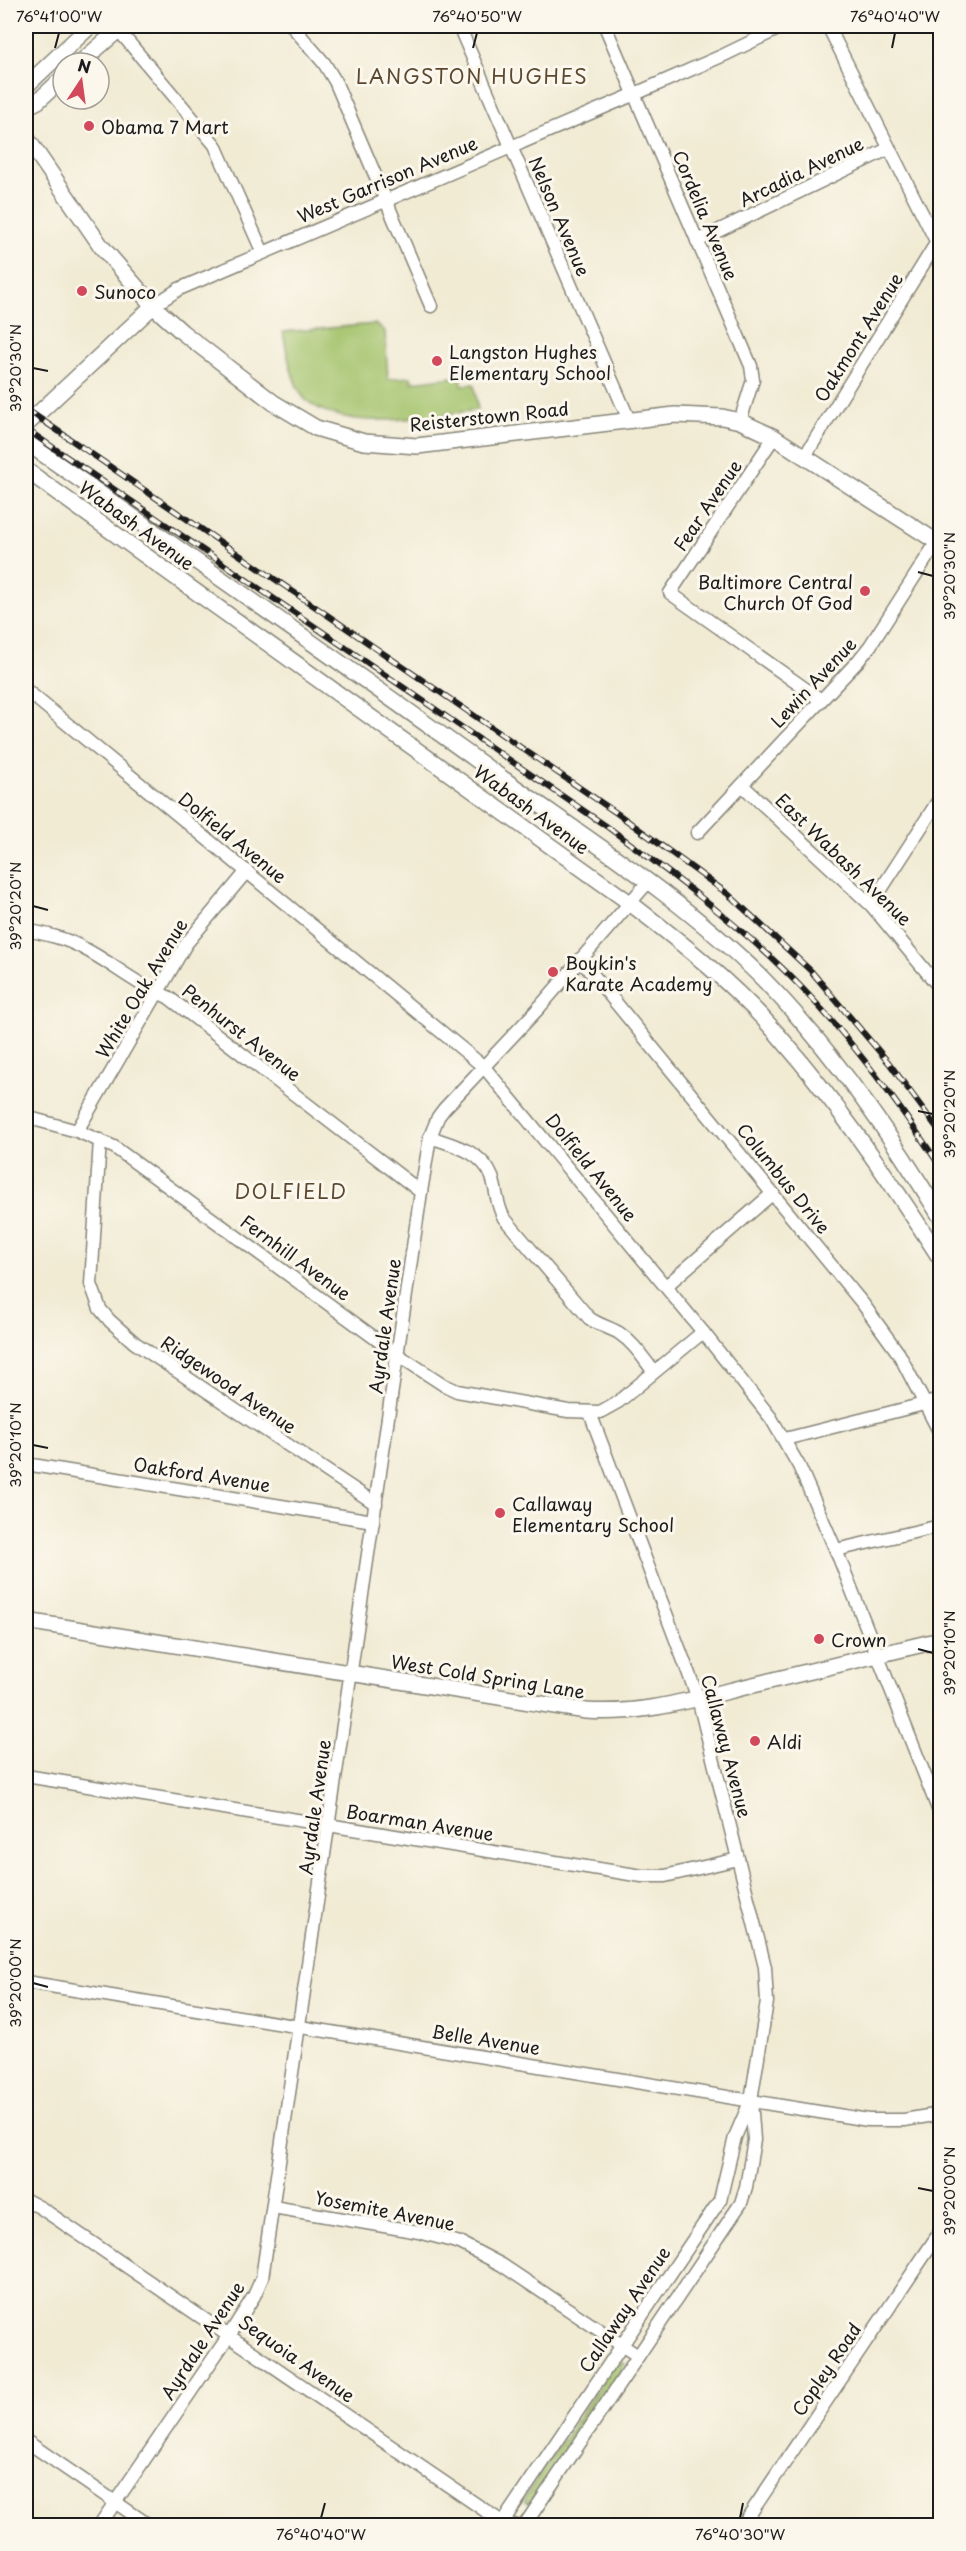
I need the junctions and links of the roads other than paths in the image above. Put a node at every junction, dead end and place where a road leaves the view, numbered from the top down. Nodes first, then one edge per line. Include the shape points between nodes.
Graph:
1 (90, 26) edge
2 (292, 26) edge
3 (459, 26) edge
4 (605, 26) edge
5 (784, 26) edge
6 (828, 26) edge
7 (118, 27) edge
8 (93, 51) edge
9 (26, 86) edge
10 (51, 89) edge
11 (635, 94) junction
12 (26, 107) edge
13 (26, 137) edge
14 (511, 147) junction
15 (888, 149) junction
16 (386, 200) junction
17 (939, 240) edge
18 (697, 241) junction
19 (263, 253) junction
20 (153, 306) junction
21 (431, 306) dead end
22 (629, 420) junction
23 (31, 421) edge
24 (740, 421) junction
25 (774, 437) junction
26 (26, 442) edge
27 (805, 456) junction
28 (26, 470) edge
29 (940, 541) edge
30 (356, 673) junction
31 (26, 690) edge
32 (340, 695) junction
33 (821, 700) junction
34 (741, 785) junction
35 (940, 798) edge
36 (697, 833) dead end
37 (247, 871) junction
38 (648, 882) junction
39 (630, 903) junction
40 (871, 904) junction
41 (26, 930) edge
42 (580, 959) junction
43 (940, 988) edge
44 (157, 993) junction
45 (484, 1067) junction
46 (26, 1117) edge
47 (77, 1131) junction
48 (429, 1137) junction
49 (100, 1140) junction
50 (421, 1192) junction
51 (773, 1193) junction
52 (940, 1216) edge
53 (940, 1258) edge
54 (666, 1286) junction
55 (704, 1332) junction
56 (398, 1354) junction
57 (654, 1372) junction
58 (940, 1400) edge
59 (926, 1404) junction
60 (590, 1413) junction
61 (940, 1433) edge
62 (785, 1439) junction
63 (26, 1464) edge
64 (376, 1504) junction
65 (373, 1521) junction
66 (940, 1526) edge
67 (836, 1550) junction
68 (26, 1621) edge
69 (940, 1640) edge
70 (878, 1655) junction
71 (351, 1674) junction
72 (698, 1698) junction
73 (26, 1776) edge
74 (940, 1815) edge
75 (329, 1826) junction
76 (738, 1859) junction
77 (26, 1982) edge
78 (299, 2027) junction
79 (751, 2100) junction
80 (940, 2114) edge
81 (26, 2200) edge
82 (720, 2200) junction
83 (741, 2203) junction
84 (273, 2207) junction
85 (940, 2232) edge
86 (230, 2334) junction
87 (621, 2345) junction
88 (638, 2356) junction
89 (26, 2441) edge
90 (115, 2502) junction
91 (501, 2524) edge
92 (99, 2526) edge
93 (150, 2526) edge
94 (517, 2526) edge
95 (524, 2526) edge
96 (742, 2526) edge

1 - 9 main road
2 - 16 street via 335,81
3 - 14 street, Nelson Avenue
4 - 11 street, Cordelia Avenue
5 - 11 street, West Garrison Avenue
6 - 15 street
7 - 8 main road
7 - 19 street via 215,145
10 - 12 main road
11 - 14 street, West Garrison Avenue
11 - 18 street, Cordelia Avenue
13 - 20 main road, Reisterstown Road via 101,246
14 - 16 street, West Garrison Avenue
14 - 22 street, Nelson Avenue
15 - 17 street
15 - 18 street, Arcadia Avenue
16 - 19 street, West Garrison Avenue
16 - 21 street
17 - 27 street, Oakmont Avenue
18 - 24 street, Cordelia Avenue via 753,372
19 - 20 street, West Garrison Avenue via 178,289
20 - 22 main road, Reisterstown Road via 274,404 339,436 417,446
20 - 23 main road, West Garrison Avenue
22 - 24 main road, Reisterstown Road via 690,414
24 - 25 main road, Reisterstown Road
25 - 27 main road, Reisterstown Road
25 - 33 street, Fear Avenue via 670,593
26 - 30 main road, Wabash Avenue
27 - 29 main road, Reisterstown Road
28 - 32 main road, Wabash Avenue
29 - 33 street, Lewin Avenue via 870,646
30 - 32 main road
30 - 38 main road, Wabash Avenue
31 - 37 street, Dolfield Avenue
32 - 39 main road, Wabash Avenue
33 - 34 street, Lewin Avenue
34 - 36 street, Lewin Avenue
34 - 40 street, East Wabash Avenue
35 - 40 street
37 - 44 street, White Oak Avenue via 201,923
37 - 45 street, Dolfield Avenue
38 - 39 street
38 - 52 main road, Wabash Avenue via 735,952 796,1016 860,1095
39 - 42 street
39 - 53 main road, Wabash Avenue via 684,945 779,1035 838,1110
40 - 43 street, East Wabash Avenue
41 - 44 street, Penhurst Avenue via 69,941
42 - 45 street
42 - 51 street, Columbus Drive
44 - 47 street, White Oak Avenue
44 - 50 street, Penhurst Avenue via 168,997
45 - 48 street, Ayrdale Avenue via 438,1117
45 - 54 street, Dolfield Avenue
46 - 47 street, Fernhill Avenue
47 - 49 street, Fernhill Avenue
48 - 50 street, Ayrdale Avenue
48 - 57 street via 462,1148 480,1160 492,1179 504,1218 589,1318 631,1342
49 - 56 street, Fernhill Avenue via 128,1156
49 - 64 street, Ridgewood Avenue via 90,1272 100,1309 121,1332
50 - 56 street, Ayrdale Avenue
51 - 54 street
51 - 59 street, Columbus Drive via 863,1304
54 - 55 street, Dolfield Avenue
55 - 57 street
55 - 62 street, Dolfield Avenue
56 - 60 street, Fernhill Avenue via 457,1391
56 - 64 street, Ayrdale Avenue
57 - 60 street via 610,1408
58 - 59 street
59 - 61 street, Columbus Drive
59 - 62 street
60 - 72 street, Callaway Avenue
62 - 67 street, Dolfield Avenue
63 - 65 street, Oakford Avenue
64 - 65 street, Ayrdale Avenue
65 - 71 street, Ayrdale Avenue
66 - 67 street
67 - 70 street, Dolfield Avenue
68 - 71 main road, West Cold Spring Lane
69 - 70 main road, West Cold Spring Lane
70 - 72 main road, West Cold Spring Lane
70 - 74 street, Dolfield Avenue
71 - 72 main road, West Cold Spring Lane via 608,1713
71 - 75 street, Ayrdale Avenue
72 - 76 street, Callaway Avenue
73 - 75 street, Boarman Avenue
75 - 76 street, Boarman Avenue via 654,1877
75 - 78 street, Ayrdale Avenue
76 - 79 street, Callaway Avenue via 766,1983 767,2002
77 - 78 street, Belle Avenue
78 - 79 street, Belle Avenue
78 - 84 street, Ayrdale Avenue
79 - 80 street, Belle Avenue via 884,2121
79 - 82 street, Callaway Avenue via 735,2137
79 - 83 street, Callaway Avenue via 754,2140
81 - 86 street, Sequoia Avenue
82 - 83 street
82 - 87 street, Callaway Avenue
83 - 88 street, Callaway Avenue
84 - 86 street, Ayrdale Avenue via 259,2287
84 - 87 street, Yosemite Avenue via 419,2232 460,2243 502,2265
85 - 96 street, Copley Road
86 - 90 street, Ayrdale Avenue
86 - 91 street, Sequoia Avenue
87 - 88 street, Yosemite Avenue
87 - 91 street, Callaway Avenue
88 - 95 street, Callaway Avenue
89 - 90 street
90 - 92 street, Ayrdale Avenue
90 - 93 street
91 - 94 street, Sequoia Avenue

